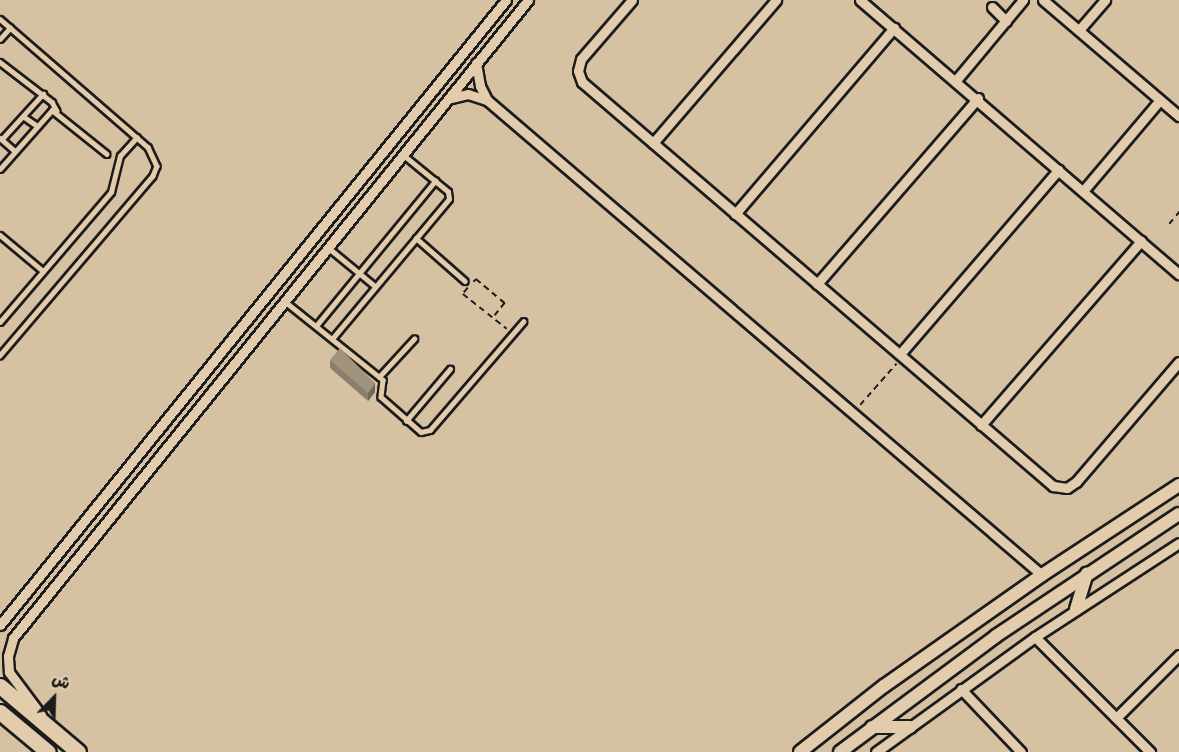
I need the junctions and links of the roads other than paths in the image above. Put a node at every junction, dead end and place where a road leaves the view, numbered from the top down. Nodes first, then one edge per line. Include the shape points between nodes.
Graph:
1 (506, 0) edge
2 (528, 0) edge
3 (632, 0) edge
4 (776, 0) edge
5 (861, 0) edge
6 (1023, 0) edge
7 (1043, 0) edge
8 (1105, 0) edge
9 (992, 7) dead end
10 (0, 19) edge
11 (1006, 21) junction
12 (10, 28) junction
13 (894, 28) junction
14 (1079, 30) junction
15 (0, 39) edge
16 (476, 63) junction
17 (1, 65) edge
18 (957, 80) junction
19 (43, 94) junction
20 (978, 98) junction
21 (448, 100) junction
22 (487, 100) junction
23 (1160, 100) junction
24 (57, 111) junction
25 (23, 116) junction
26 (1179, 116) edge
27 (36, 125) junction
28 (137, 137) junction
29 (1, 139) edge
30 (653, 143) junction
31 (15, 151) junction
32 (107, 154) dead end
33 (404, 156) junction
34 (0, 169) edge
35 (1058, 170) junction
36 (435, 181) junction
37 (1083, 191) junction
38 (735, 214) junction
39 (1, 237) edge
40 (416, 238) junction
41 (1141, 241) junction
42 (330, 249) junction
43 (43, 271) junction
44 (359, 273) junction
45 (1179, 274) edge
46 (465, 281) dead end
47 (817, 284) junction
48 (375, 286) junction
49 (287, 303) junction
50 (0, 322) edge
51 (523, 322) dead end
52 (316, 326) junction
53 (332, 339) junction
54 (414, 339) dead end
55 (902, 355) junction
56 (0, 356) edge
57 (1179, 362) edge
58 (450, 369) dead end
59 (379, 377) junction
60 (406, 421) junction
61 (981, 424) junction
62 (1179, 485) edge
63 (1178, 515) edge
64 (1179, 543) edge
65 (1087, 574) junction
66 (1042, 575) junction
67 (1076, 609) junction
68 (0, 625) edge
69 (1035, 637) junction
70 (11, 643) junction
71 (0, 651) edge
72 (1179, 655) edge
73 (0, 686) edge
74 (961, 689) junction
75 (0, 712) edge
76 (1116, 718) junction
77 (872, 727) junction
78 (910, 727) junction
79 (49, 728) junction
80 (1144, 750) edge
81 (1017, 751) edge
82 (48, 752) edge
83 (78, 752) edge
84 (800, 752) edge
85 (840, 752) edge
86 (876, 752) edge

1 - 68 street
2 - 16 street
3 - 30 street via 581,59 578,75
4 - 30 street
5 - 13 street
6 - 11 street
7 - 14 street
8 - 14 street
9 - 11 street
10 - 12 lane
11 - 18 street
12 - 15 lane
12 - 28 lane
13 - 18 street
13 - 38 street
14 - 23 street
16 - 21 street
16 - 22 street
17 - 19 lane
18 - 20 street
19 - 24 lane
19 - 25 lane
20 - 35 street
20 - 47 street
21 - 22 street via 468,94
21 - 33 street
22 - 66 street
23 - 26 street
23 - 37 street
24 - 27 lane via 48,112
24 - 32 lane
25 - 27 lane
25 - 29 lane
27 - 31 lane
28 - 43 lane via 120,156 114,188
28 - 56 lane via 155,155 153,176
29 - 31 lane
30 - 38 street
31 - 34 lane
33 - 36 lane
33 - 42 street
35 - 37 street
35 - 55 street
36 - 40 lane via 450,197
36 - 44 lane
37 - 41 street
38 - 47 street
39 - 43 lane
40 - 46 lane
40 - 48 lane
41 - 45 street
41 - 61 street
42 - 44 lane
42 - 49 street
43 - 50 lane
44 - 48 lane
44 - 52 lane
47 - 55 street
48 - 53 lane
49 - 52 lane
49 - 70 street
51 - 60 lane via 430,430 418,431
52 - 53 lane
53 - 59 lane
54 - 59 lane
55 - 61 street
57 - 61 street via 1067,488 1053,486
58 - 60 lane
59 - 60 lane via 385,384 381,397
62 - 66 street
63 - 65 street
64 - 67 street
65 - 67 street
65 - 77 street
66 - 84 street via 884,686
67 - 69 street
69 - 74 street
69 - 76 street
70 - 71 street
70 - 79 street via 8,664 12,679
72 - 76 street
73 - 79 main road
74 - 78 street
74 - 81 street
75 - 82 main road
76 - 80 street
77 - 78 street
77 - 85 street
78 - 86 street
79 - 83 main road

